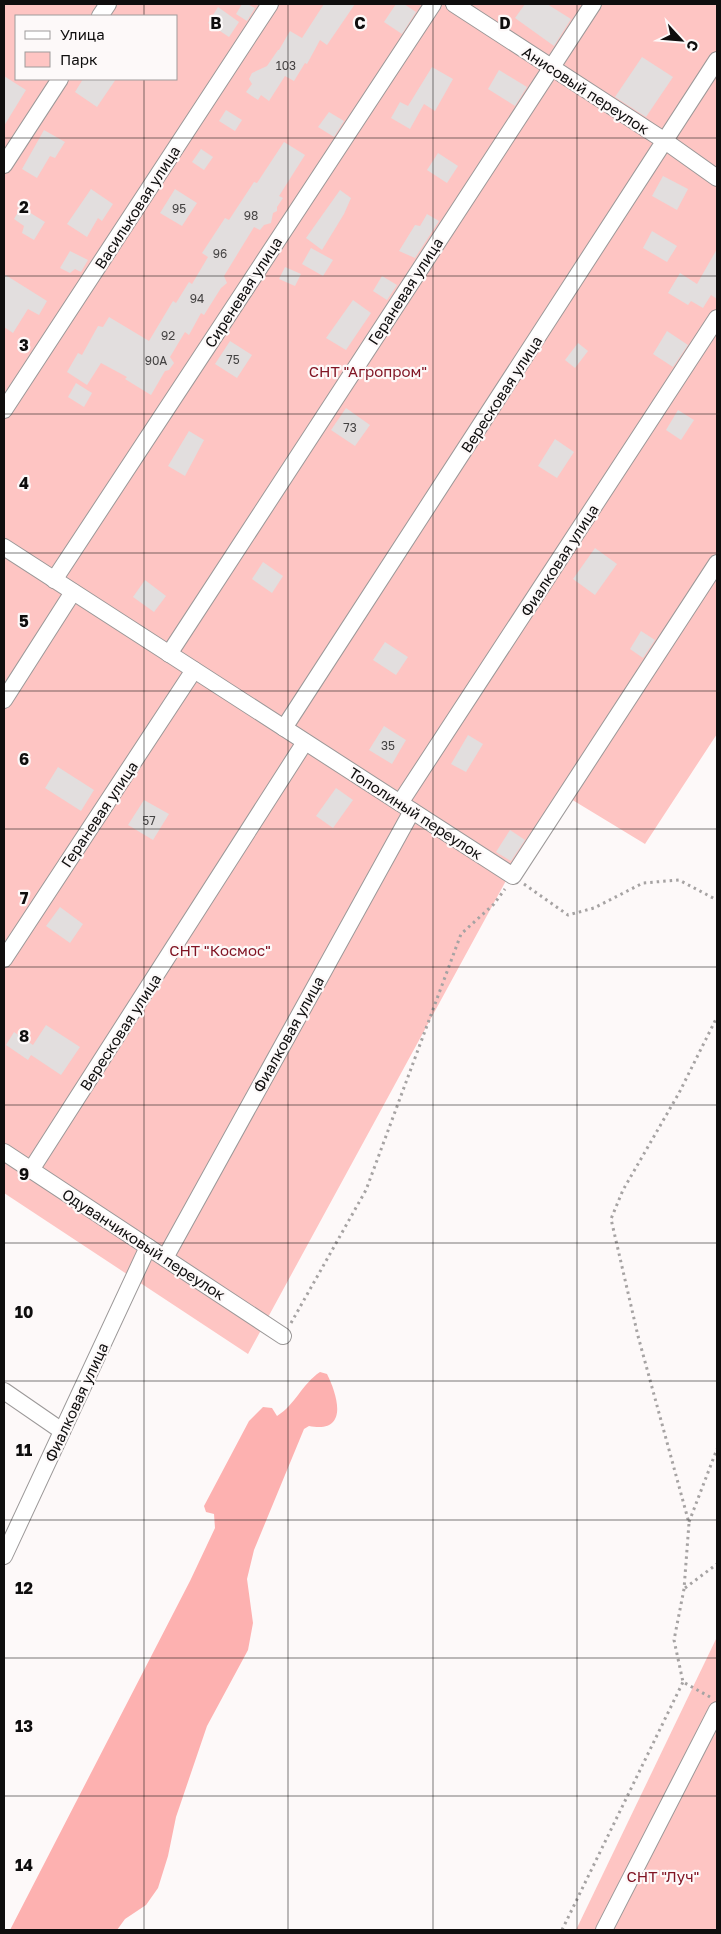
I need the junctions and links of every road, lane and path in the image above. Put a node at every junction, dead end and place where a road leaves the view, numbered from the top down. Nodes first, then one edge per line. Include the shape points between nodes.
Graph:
1 (108, 4) edge
2 (270, 4) edge
3 (433, 4) edge
4 (454, 4) edge
5 (593, 4) edge
6 (101, 15) edge
7 (717, 60) edge
8 (551, 66) junction
9 (59, 80) edge
10 (665, 141) junction
11 (4, 165) edge
12 (717, 178) edge
13 (717, 318) edge
14 (4, 410) edge
15 (4, 547) edge
16 (717, 562) edge
17 (54, 580) junction
18 (73, 592) junction
19 (169, 654) junction
20 (194, 670) junction
21 (4, 700) edge
22 (284, 728) junction
23 (305, 742) junction
24 (406, 807) junction
25 (513, 876) junction
26 (717, 900) edge
27 (4, 958) edge
28 (717, 1017) edge
29 (4, 1152) edge
30 (31, 1170) junction
31 (148, 1247) junction
32 (165, 1258) junction
33 (283, 1336) joint
34 (4, 1391) edge
35 (62, 1430) junction
36 (717, 1449) edge
37 (689, 1522) junction
38 (4, 1556) edge
39 (717, 1564) edge
40 (684, 1589) junction
41 (683, 1682) junction
42 (717, 1701) edge
43 (717, 1710) edge
44 (562, 1930) edge
45 (604, 1930) edge

1 - 6 lane
2 - 14 lane, Васильковая улица
3 - 17 lane, Сиреневая улица
4 - 8 lane, Анисовый переулок
5 - 8 lane, Гераневая улица
7 - 10 lane, Вересковая улица
8 - 10 lane, Анисовый переулок
8 - 19 lane, Гераневая улица
9 - 11 lane
10 - 12 lane, Анисовый переулок
10 - 22 lane, Вересковая улица
13 - 24 lane, Фиалковая улица
15 - 17 lane, Тополиный переулок
16 - 25 lane
17 - 18 lane, Тополиный переулок
18 - 19 lane, Тополиный переулок
18 - 21 lane
19 - 20 lane, Тополиный переулок
20 - 22 lane, Тополиный переулок
20 - 27 lane, Гераневая улица
22 - 23 lane, Тополиный переулок
23 - 24 lane, Тополиный переулок
23 - 30 lane, Вересковая улица
24 - 25 lane, Тополиный переулок
24 - 32 lane, Фиалковая улица
25 - 26 path via 568,915 594,908 643,883 679,880
25 - 33 path via 494,904 461,934 366,1190
28 - 37 path via 680,1093 624,1190 611,1219 638,1336
29 - 30 lane, Одуванчиковый переулок
30 - 31 lane, Одуванчиковый переулок
31 - 32 lane, Одуванчиковый переулок
31 - 35 lane, Фиалковая улица
32 - 33 lane, Одуванчиковый переулок
34 - 35 lane
35 - 38 lane, Фиалковая улица
36 - 37 path
37 - 40 path
39 - 40 path
40 - 41 path via 674,1640
41 - 42 path
41 - 44 path
43 - 45 lane

